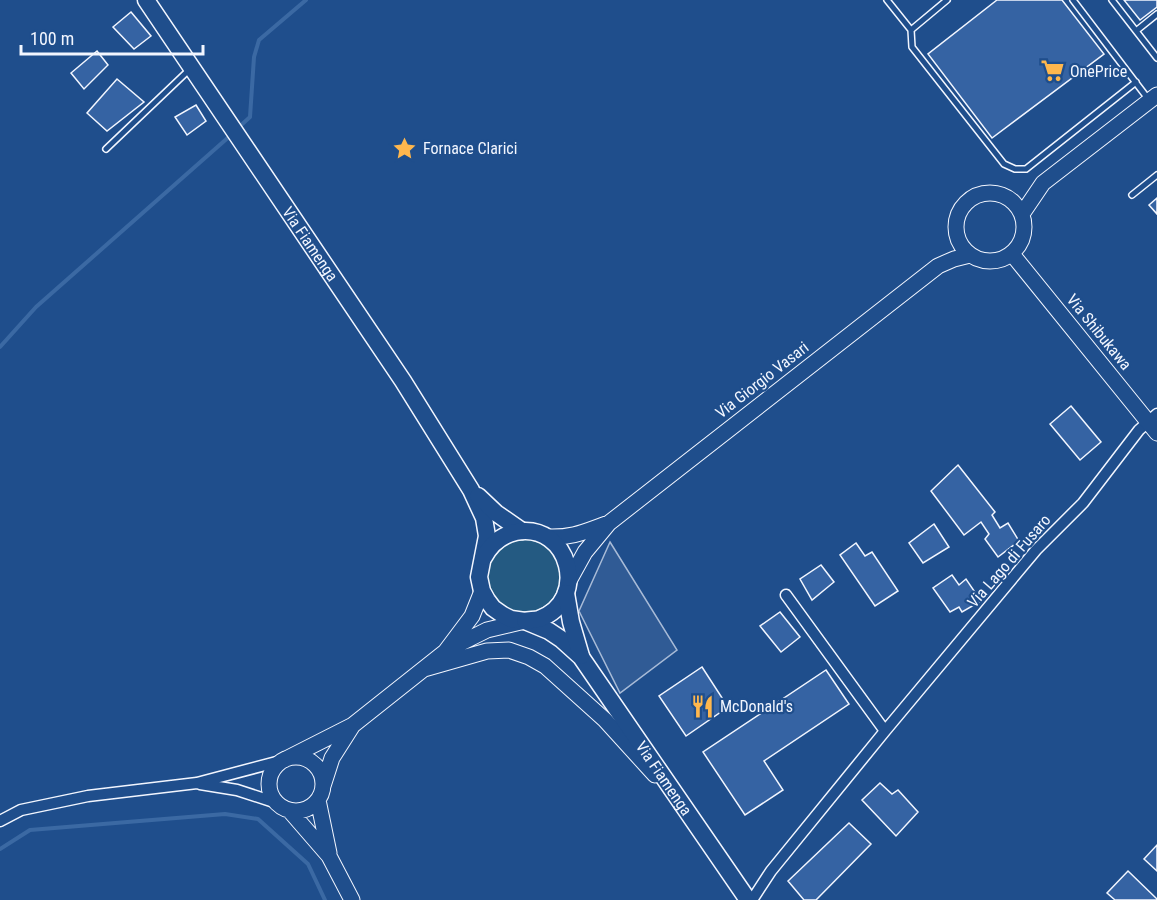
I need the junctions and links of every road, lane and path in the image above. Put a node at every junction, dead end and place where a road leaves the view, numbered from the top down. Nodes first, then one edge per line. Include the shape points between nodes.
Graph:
1 (146, 0) edge
2 (887, 0) edge
3 (947, 0) edge
4 (1073, 0) edge
5 (1112, 0) edge
6 (1157, 14) edge
7 (911, 30) junction
8 (1136, 31) junction
9 (1157, 58) edge
10 (192, 68) junction
11 (1136, 82) junction
12 (1153, 98) edge
13 (106, 148) dead end
14 (1157, 175) edge
15 (1043, 183) junction
16 (1132, 195) dead end
17 (1008, 197) junction
18 (1022, 214) junction
19 (957, 237) junction
20 (1012, 254) junction
21 (970, 255) junction
22 (938, 266) junction
23 (1154, 423) edge
24 (471, 490) junction
25 (609, 522) junction
26 (522, 531) junction
27 (547, 537) junction
28 (482, 563) junction
29 (567, 587) junction
30 (482, 591) junction
31 (786, 595) dead end
32 (525, 621) junction
33 (444, 652) junction
34 (581, 657) junction
35 (424, 669) junction
36 (353, 725) junction
37 (885, 731) junction
38 (284, 760) junction
39 (197, 783) junction
40 (321, 793) junction
41 (680, 802) junction
42 (276, 803) junction
43 (290, 811) junction
44 (0, 820) edge
45 (329, 856) junction
46 (352, 900) edge
47 (748, 900) edge
48 (753, 900) edge

1 - 10 main road, Via Fiamenga
2 - 7 lane
3 - 7 lane
4 - 11 lane
5 - 8 lane
6 - 8 lane
7 - 11 lane via 912,47 1004,164 1015,169 1026,169
8 - 9 lane
10 - 13 lane
10 - 24 main road, Via Fiamenga via 403,381
11 - 12 lane
12 - 15 main road
14 - 16 lane
15 - 17 main road
15 - 18 main road
17 - 18 main road
17 - 19 main road via 996,193 974,196 958,213
18 - 20 main road via 1023,236
19 - 21 main road
19 - 22 main road, Via Giorgio Vasari
20 - 21 main road via 991,262
20 - 23 main road, Via Shibukawa
21 - 22 main road, Via Giorgio Vasari
22 - 25 main road, Via Giorgio Vasari
23 - 37 street, Via Lago di Fusaro via 1139,430 1083,503 1036,550
24 - 26 main road, Via Fiamenga
24 - 28 main road, Via Fiamenga via 484,518 487,536
25 - 27 main road, Via Giorgio Vasari via 574,536
25 - 29 main road, Via Giorgio Vasari via 585,552
26 - 27 main road, Via Fiamenga
26 - 28 main road via 497,540
27 - 29 main road, Via Fiamenga via 565,556
28 - 30 main road, Via Fiamenga
29 - 32 main road via 560,604 550,613
29 - 34 main road, Via Fiamenga
30 - 32 main road, Via Fiamenga via 503,615
30 - 33 main road via 472,616
31 - 37 street
32 - 33 main road via 487,630
32 - 34 main road, Via Fiamenga via 549,631
33 - 35 main road
34 - 41 main road, Via Fiamenga
35 - 36 main road
35 - 41 main road via 487,651 508,650 529,657 545,666 605,720
36 - 38 main road
36 - 40 main road via 332,758
37 - 48 street, Via Lago di Fusaro via 771,871
38 - 39 street
38 - 40 main road via 300,758 314,765 322,778
38 - 42 main road via 269,780
39 - 42 street via 237,790
39 - 44 street via 88,796 21,810
40 - 43 main road via 313,806
40 - 45 main road
41 - 47 main road, Via Fiamenga
42 - 43 main road
43 - 45 main road
45 - 46 main road

